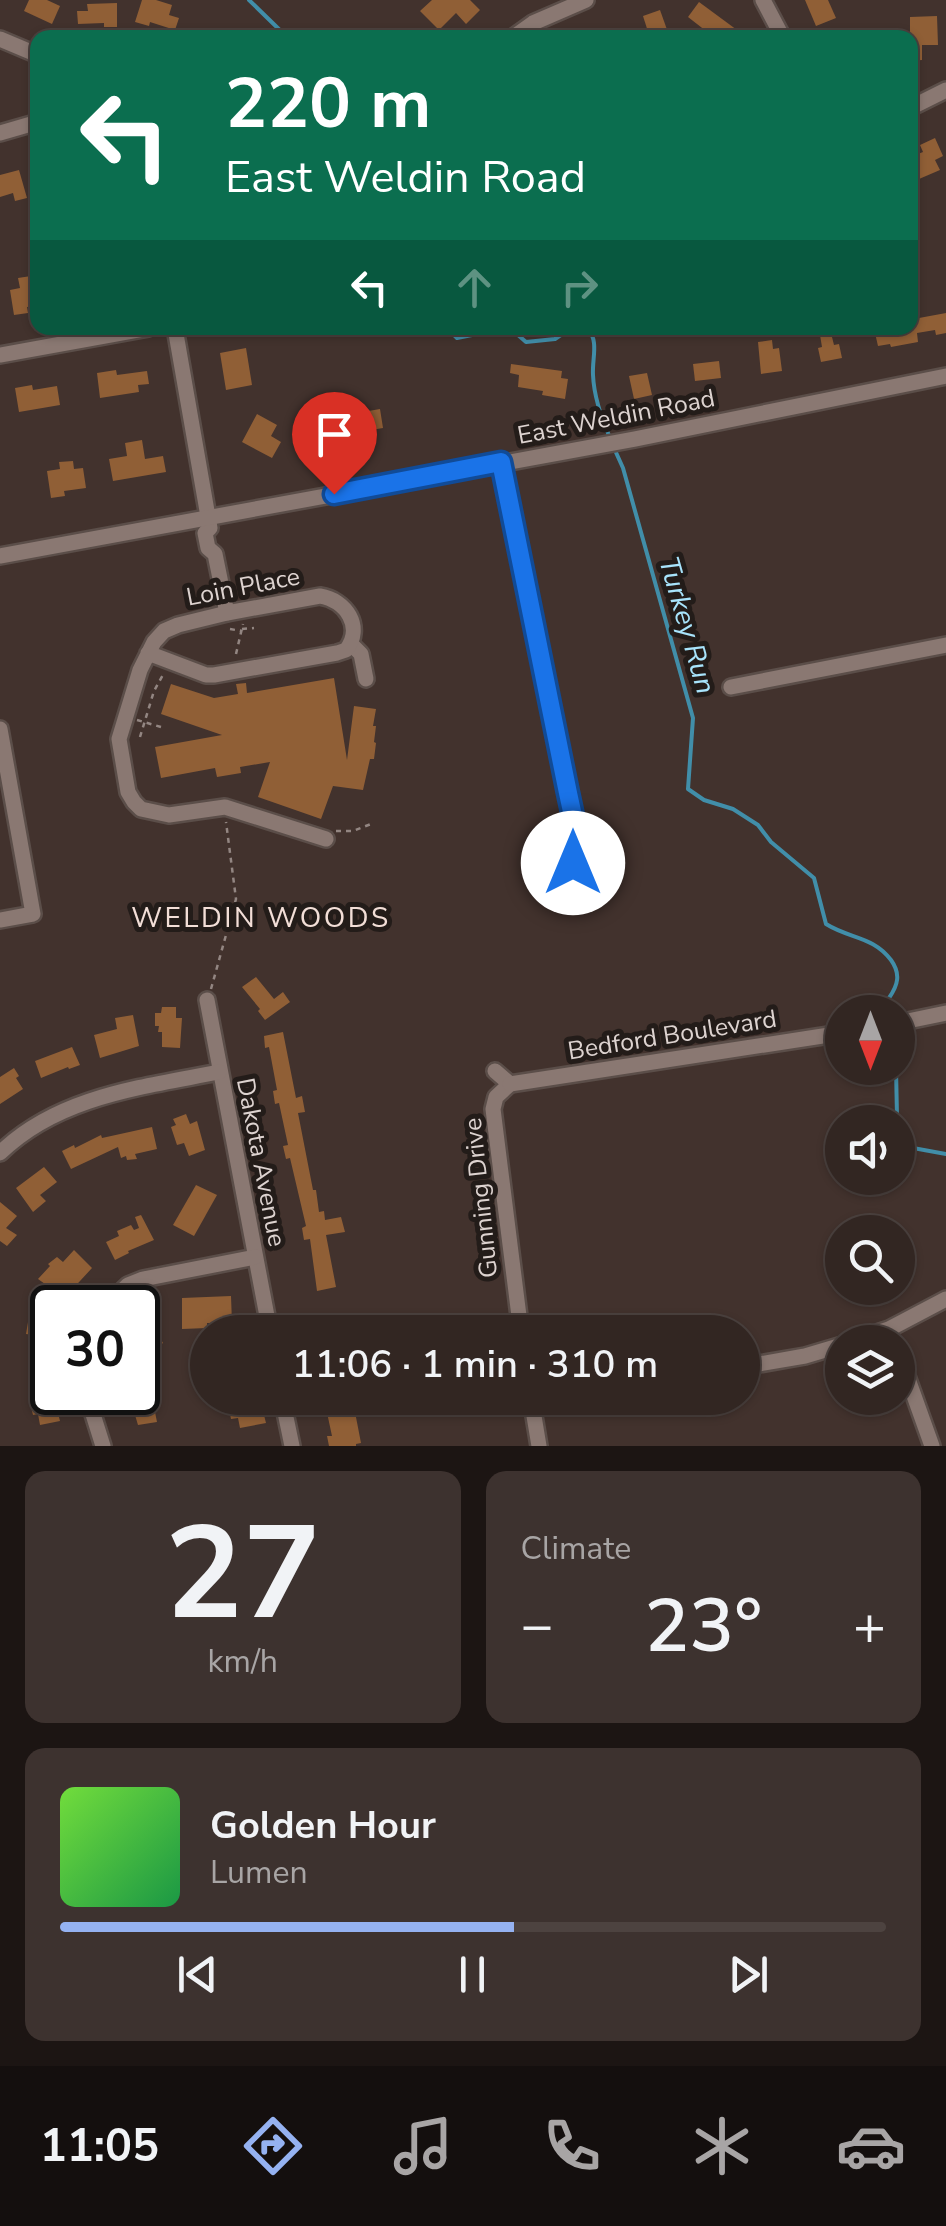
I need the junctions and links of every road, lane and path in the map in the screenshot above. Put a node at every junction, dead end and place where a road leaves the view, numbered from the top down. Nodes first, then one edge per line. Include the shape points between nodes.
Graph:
1 (586, 0) edge
2 (763, 0) edge
3 (523, 30) edge
4 (779, 30) edge
5 (0, 39) edge
6 (30, 52) edge
7 (946, 90) edge
8 (918, 104) edge
9 (30, 124) edge
10 (0, 133) edge
11 (109, 335) edge
12 (177, 335) edge
13 (0, 354) edge
14 (946, 376) edge
15 (501, 462) junction
16 (209, 523) junction
17 (0, 556) edge
18 (245, 618) dead end
19 (228, 621) junction
20 (254, 628) dead end
21 (242, 630) junction
22 (351, 644) junction
23 (946, 645) edge
24 (148, 653) junction
25 (236, 654) dead end
26 (366, 679) dead end
27 (732, 687) dead end
28 (136, 719) dead end
29 (161, 728) dead end
30 (0, 729) edge
31 (224, 807) junction
32 (371, 824) dead end
33 (329, 835) joint
34 (573, 863) dead end
35 (0, 920) edge
36 (207, 1000) joint
37 (946, 1013) edge
38 (915, 1020) edge
39 (825, 1036) edge
40 (495, 1071) dead end
41 (219, 1072) junction
42 (510, 1084) junction
43 (0, 1153) edge
44 (255, 1256) junction
45 (128, 1285) edge
46 (946, 1299) edge
47 (267, 1315) edge
48 (519, 1315) edge
49 (908, 1325) edge
50 (825, 1350) edge
51 (760, 1364) edge
52 (915, 1399) edge
53 (93, 1415) edge
54 (286, 1415) edge
55 (534, 1415) edge
56 (103, 1446) edge
57 (292, 1446) edge
58 (539, 1446) edge
59 (932, 1446) edge

1 - 3 street
2 - 4 street
5 - 6 street
7 - 8 street
9 - 10 street
11 - 13 street
12 - 16 street
14 - 15 street, East Weldin Road
15 - 16 street, East Weldin Road
15 - 34 street via 575,820
16 - 17 street, East Weldin Road
16 - 19 street via 216,530
18 - 21 path
19 - 21 path
19 - 22 street, Loin Place via 320,596 346,608
19 - 24 street, Loin Place via 178,624
20 - 21 path
21 - 25 path
22 - 24 street via 337,653 214,675
22 - 26 street
23 - 27 street
24 - 31 street via 120,739 128,792 142,809 169,816
28 - 29 path
30 - 35 street via 34,914
31 - 33 street
31 - 36 path via 236,899
32 - 33 path
36 - 41 street, Dakota Avenue
37 - 38 street
39 - 42 street, Bedford Boulevard
40 - 42 street
41 - 43 street via 90,1100 40,1122
41 - 44 street, Dakota Avenue
42 - 48 street, Gunning Drive via 493,1109
44 - 45 street
44 - 47 street, Dakota Avenue
46 - 49 street
50 - 51 street
52 - 59 street
53 - 56 street
54 - 57 street
55 - 58 street

